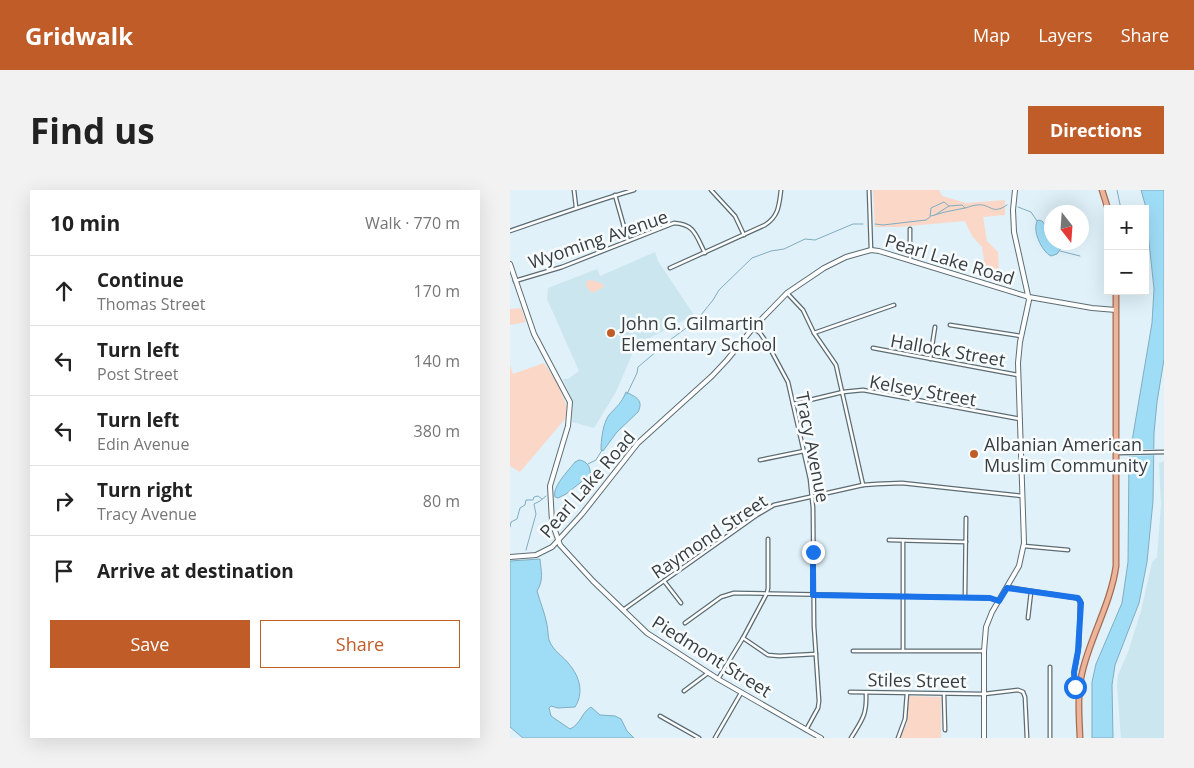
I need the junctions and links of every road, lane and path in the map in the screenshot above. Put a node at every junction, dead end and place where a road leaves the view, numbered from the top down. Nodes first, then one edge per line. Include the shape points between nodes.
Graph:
1 (574, 190) edge
2 (634, 190) edge
3 (711, 190) edge
4 (781, 190) edge
5 (869, 190) edge
6 (1015, 190) edge
7 (1102, 190) edge
8 (615, 195) junction
9 (1107, 205) edge
10 (576, 207) junction
11 (510, 230) edge
12 (910, 230) dead end
13 (744, 235) junction
14 (628, 241) junction
15 (871, 250) junction
16 (705, 253) junction
17 (910, 260) junction
18 (510, 264) edge
19 (670, 268) dead end
20 (515, 281) junction
21 (787, 293) junction
22 (1116, 295) edge
23 (1029, 297) junction
24 (894, 305) dead end
25 (1116, 310) junction
26 (950, 325) dead end
27 (935, 327) dead end
28 (753, 328) junction
29 (814, 332) junction
30 (1021, 336) junction
31 (873, 348) dead end
32 (930, 360) junction
33 (1018, 375) junction
34 (843, 392) junction
35 (793, 404) junction
36 (1020, 419) junction
37 (804, 451) junction
38 (1116, 452) junction
39 (1164, 452) edge
40 (760, 460) dead end
41 (863, 485) junction
42 (812, 496) junction
43 (1023, 496) junction
44 (966, 518) dead end
45 (768, 539) dead end
46 (889, 540) dead end
47 (558, 541) junction
48 (903, 541) junction
49 (966, 542) junction
50 (1024, 546) junction
51 (1068, 550) dead end
52 (510, 557) edge
53 (664, 580) junction
54 (1007, 588) junction
55 (1031, 592) junction
56 (767, 593) junction
57 (813, 595) junction
58 (903, 597) junction
59 (965, 598) junction
60 (999, 601) junction
61 (681, 602) dead end
62 (623, 611) junction
63 (1028, 618) dead end
64 (685, 623) dead end
65 (743, 638) junction
66 (853, 650) dead end
67 (903, 650) junction
68 (984, 651) junction
69 (816, 654) junction
70 (1050, 667) dead end
71 (708, 673) junction
72 (718, 679) junction
73 (1080, 690) junction
74 (684, 691) dead end
75 (742, 692) junction
76 (850, 692) dead end
77 (866, 693) junction
78 (906, 693) junction
79 (944, 694) junction
80 (984, 694) junction
81 (660, 716) dead end
82 (806, 730) junction
83 (944, 730) dead end
84 (818, 737) edge
85 (700, 738) edge
86 (715, 738) edge
87 (852, 738) edge
88 (898, 738) edge
89 (984, 738) edge
90 (1027, 738) edge
91 (1050, 738) edge
92 (1080, 738) edge

1 - 10 street
2 - 8 street
3 - 13 street via 735,216
4 - 13 street via 773,220
5 - 15 street
6 - 23 main road via 1014,232
7 - 9 main road
8 - 10 street
8 - 14 street
10 - 11 street
12 - 17 street
13 - 16 street
14 - 16 street, Wyoming Avenue via 680,223 693,230
14 - 20 street, Wyoming Avenue
15 - 17 main road, Pearl Lake Road
15 - 21 main road, Pearl Lake Road via 824,268
16 - 19 street
17 - 23 main road, Pearl Lake Road
18 - 20 main road
20 - 47 main road via 534,334 570,402 568,426 550,486 552,522
21 - 28 main road, Pearl Lake Road
21 - 29 street via 803,310
22 - 25 main road
23 - 25 main road, Pearl Lake Road
23 - 30 main road
24 - 29 street
25 - 38 main road
26 - 30 street
27 - 32 street
28 - 35 street, Tracy Avenue via 760,333 783,372
28 - 47 main road, Pearl Lake Road via 712,376 638,443
29 - 34 street via 836,365
30 - 33 main road
31 - 32 street, Hallock Street
32 - 33 street, Hallock Street
33 - 36 main road
34 - 35 street, Kelsey Street
34 - 36 street, Kelsey Street via 863,390
34 - 41 street
35 - 37 street, Tracy Avenue
36 - 43 main road
37 - 40 street
37 - 42 street, Tracy Avenue
38 - 39 street
38 - 73 main road via 1115,572 1084,664
41 - 42 street, Raymond Street
41 - 43 street, Raymond Street via 902,484
42 - 53 street, Raymond Street via 766,508
42 - 57 street, Tracy Avenue
43 - 50 main road
44 - 49 street
45 - 56 street
46 - 48 street
47 - 52 main road, Pearl Lake Road via 540,554
47 - 62 main road, Piedmont Street
48 - 49 street
48 - 58 street
49 - 59 street
50 - 51 street
50 - 54 main road via 1019,566
53 - 61 street
53 - 62 street, Raymond Street
54 - 55 street
54 - 60 main road
55 - 63 street
55 - 73 street via 1080,600 1074,674 1075,687
56 - 57 street
56 - 64 street via 728,593
56 - 65 street
57 - 58 street
57 - 69 street, Tracy Avenue
58 - 59 street
58 - 67 street
59 - 60 street
60 - 68 main road via 988,623
62 - 71 main road, Piedmont Street via 647,633
65 - 69 street via 768,655
65 - 72 street
66 - 67 street
67 - 68 street
68 - 80 main road
69 - 82 street, Tracy Avenue via 819,701
70 - 91 street
71 - 72 main road, Piedmont Street
71 - 74 street
72 - 75 main road, Piedmont Street
73 - 92 main road
75 - 82 main road, Piedmont Street
75 - 86 street
76 - 77 street, Stiles Street
77 - 78 street, Stiles Street
77 - 87 street via 866,709
78 - 79 street, Stiles Street
78 - 88 street via 905,719
79 - 80 street, Stiles Street
79 - 83 street
80 - 89 main road
80 - 90 street, Stiles Street via 1023,692
81 - 85 street
82 - 84 main road, Piedmont Street

